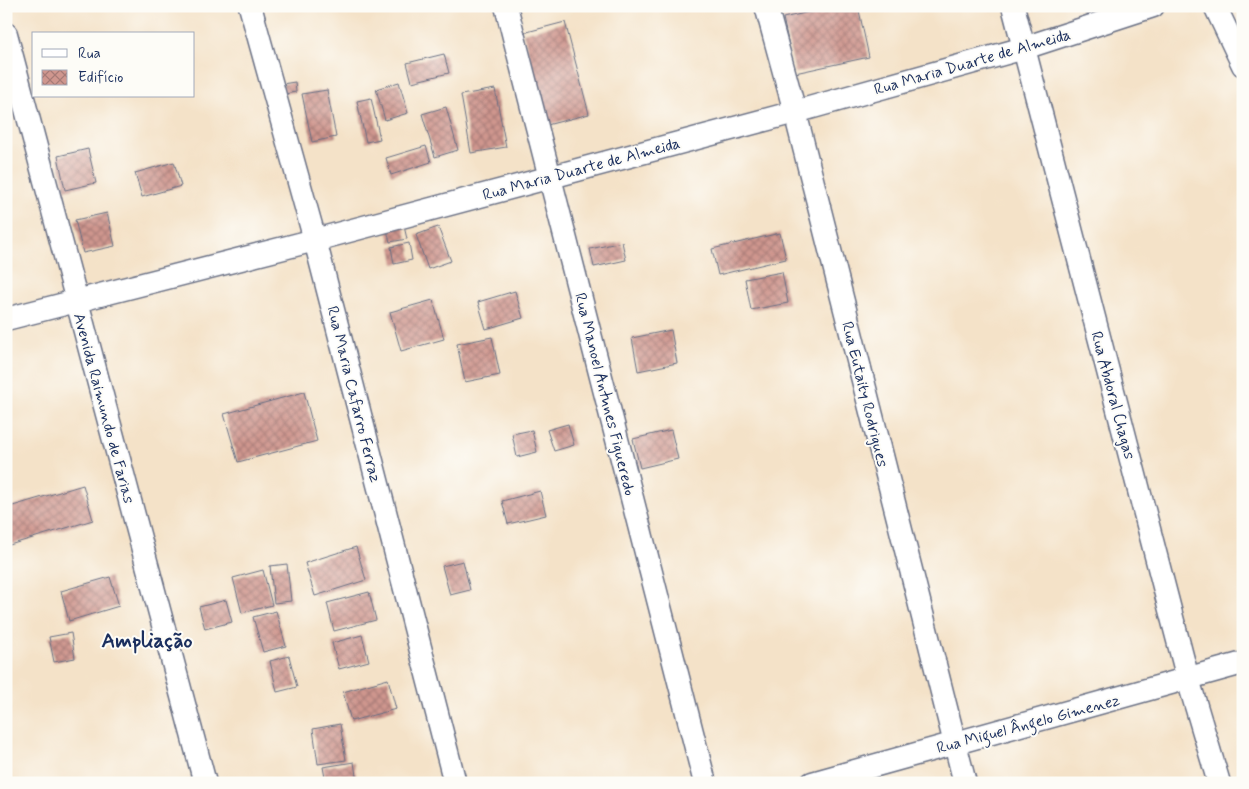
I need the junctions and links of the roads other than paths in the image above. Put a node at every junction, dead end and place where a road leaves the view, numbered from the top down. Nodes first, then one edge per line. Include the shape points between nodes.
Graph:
1 (250, 6) edge
2 (506, 6) edge
3 (766, 6) edge
4 (1013, 6) edge
5 (1153, 6) edge
6 (1216, 6) edge
7 (6, 34) edge
8 (1024, 48) junction
9 (1243, 65) edge
10 (795, 112) junction
11 (551, 176) junction
12 (315, 240) junction
13 (77, 300) junction
14 (6, 319) edge
15 (1243, 663) edge
16 (1188, 678) junction
17 (954, 743) junction
18 (205, 783) edge
19 (455, 783) edge
20 (705, 783) edge
21 (812, 783) edge
22 (965, 783) edge
23 (1219, 783) edge

1 - 12 street, Rua Maria Cafarro Ferraz
2 - 11 street, Rua Manoel Antunes Figueredo
3 - 10 street, Rua Eutaity Rodrigues
4 - 8 street, Rua Abdoral Chagas
5 - 8 street, Rua Maria Duarte de Almeida
6 - 9 street
7 - 13 street, Avenida Raimundo de Farias
8 - 10 street, Rua Maria Duarte de Almeida
8 - 16 street, Rua Abdoral Chagas
10 - 11 street, Rua Maria Duarte de Almeida
10 - 17 street, Rua Eutaity Rodrigues
11 - 12 street, Rua Maria Duarte de Almeida
11 - 20 street, Rua Manoel Antunes Figueredo
12 - 13 street, Rua Maria Duarte de Almeida
12 - 19 street, Rua Maria Cafarro Ferraz
13 - 14 street, Rua Maria Duarte de Almeida
13 - 18 street, Avenida Raimundo de Farias
15 - 16 street, Rua Miguel Ângelo Gimenez
16 - 17 street, Rua Miguel Ângelo Gimenez
16 - 23 street, Rua Abdoral Chagas
17 - 21 street, Rua Miguel Ângelo Gimenez
17 - 22 street, Rua Eutaity Rodrigues

